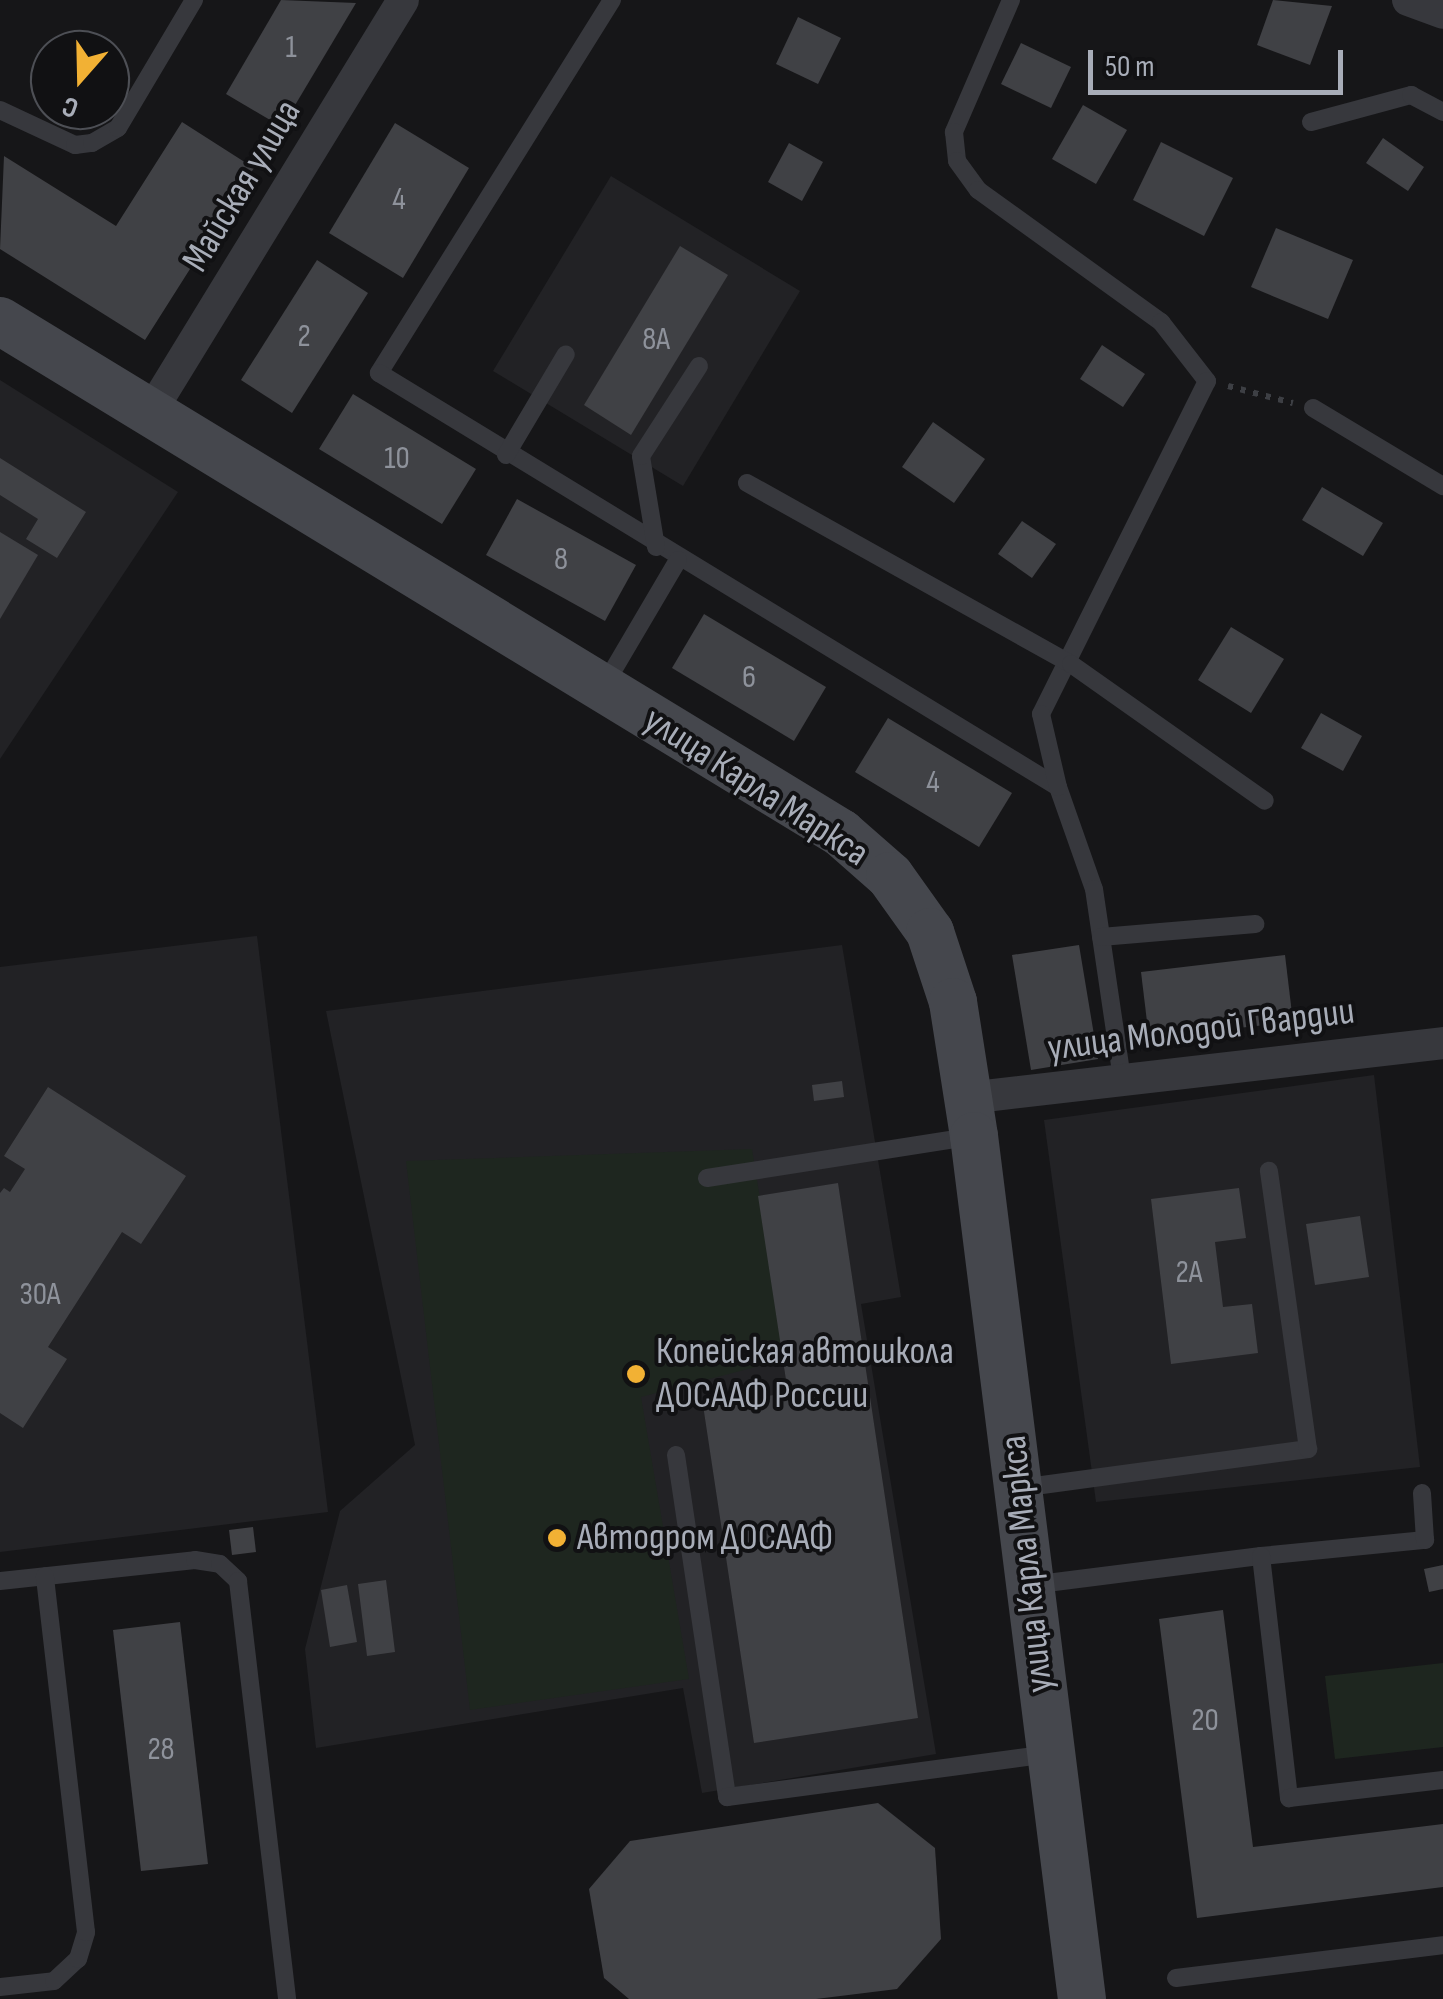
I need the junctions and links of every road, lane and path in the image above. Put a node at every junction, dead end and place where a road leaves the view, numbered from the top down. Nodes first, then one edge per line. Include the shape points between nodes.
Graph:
1 (194, 0) edge
2 (402, 0) edge
3 (1012, 0) edge
4 (1408, 0) edge
5 (608, 1) edge
6 (1443, 13) edge
7 (0, 110) edge
8 (1443, 112) edge
9 (1310, 122) dead end
10 (0, 321) edge
11 (566, 354) dead end
12 (700, 366) dead end
13 (1207, 381) junction
14 (1313, 408) joint
15 (150, 413) junction
16 (506, 455) junction
17 (747, 483) dead end
18 (1443, 486) edge
19 (656, 546) junction
20 (678, 560) junction
21 (1070, 664) junction
22 (602, 688) junction
23 (1058, 788) junction
24 (1265, 801) dead end
25 (1255, 924) dead end
26 (1101, 937) junction
27 (1443, 1043) edge
28 (1122, 1079) junction
29 (971, 1117) junction
30 (1270, 1171) dead end
31 (707, 1178) dead end
32 (676, 1455) dead end
33 (1020, 1488) junction
34 (1422, 1494) dead end
35 (1261, 1556) junction
36 (45, 1576) junction
37 (0, 1582) edge
38 (1030, 1585) junction
39 (1048, 1754) junction
40 (1443, 1780) edge
41 (1443, 1946) edge
42 (1176, 1978) dead end
43 (0, 1986) edge
44 (286, 1999) edge
45 (1082, 1999) edge

1 - 7 lane via 118,128 92,144 75,145
2 - 15 street, Майская улица
3 - 13 lane via 954,132 957,161 978,190 1162,322
4 - 6 street
5 - 16 lane via 379,373
8 - 9 lane via 1411,95
10 - 15 street, улица Карла Маркса
11 - 16 lane
12 - 19 lane via 642,456
13 - 14 path
13 - 21 lane
14 - 18 lane
15 - 22 street, улица Карла Маркса
16 - 19 lane
17 - 21 lane
19 - 20 lane
20 - 22 lane
20 - 23 lane
21 - 23 lane via 1040,714
21 - 24 lane
22 - 29 street, улица Карла Маркса via 841,833 890,876 930,932 954,1002
23 - 26 lane via 1082,844
25 - 26 lane
26 - 28 lane
27 - 28 street, улица Молодой Гвардии
28 - 29 street, улица Молодой Гвардии
29 - 31 lane
29 - 33 street, улица Карла Маркса
30 - 33 lane via 1308,1449
32 - 39 lane via 726,1797
33 - 38 street, улица Карла Маркса
34 - 35 lane via 1426,1540
35 - 38 lane
35 - 40 lane via 1289,1798
36 - 37 lane
36 - 43 lane via 86,1932 78,1959 54,1980
36 - 44 lane via 195,1560 220,1564 238,1581
38 - 39 street, улица Карла Маркса
39 - 45 street, улица Карла Маркса
41 - 42 lane

